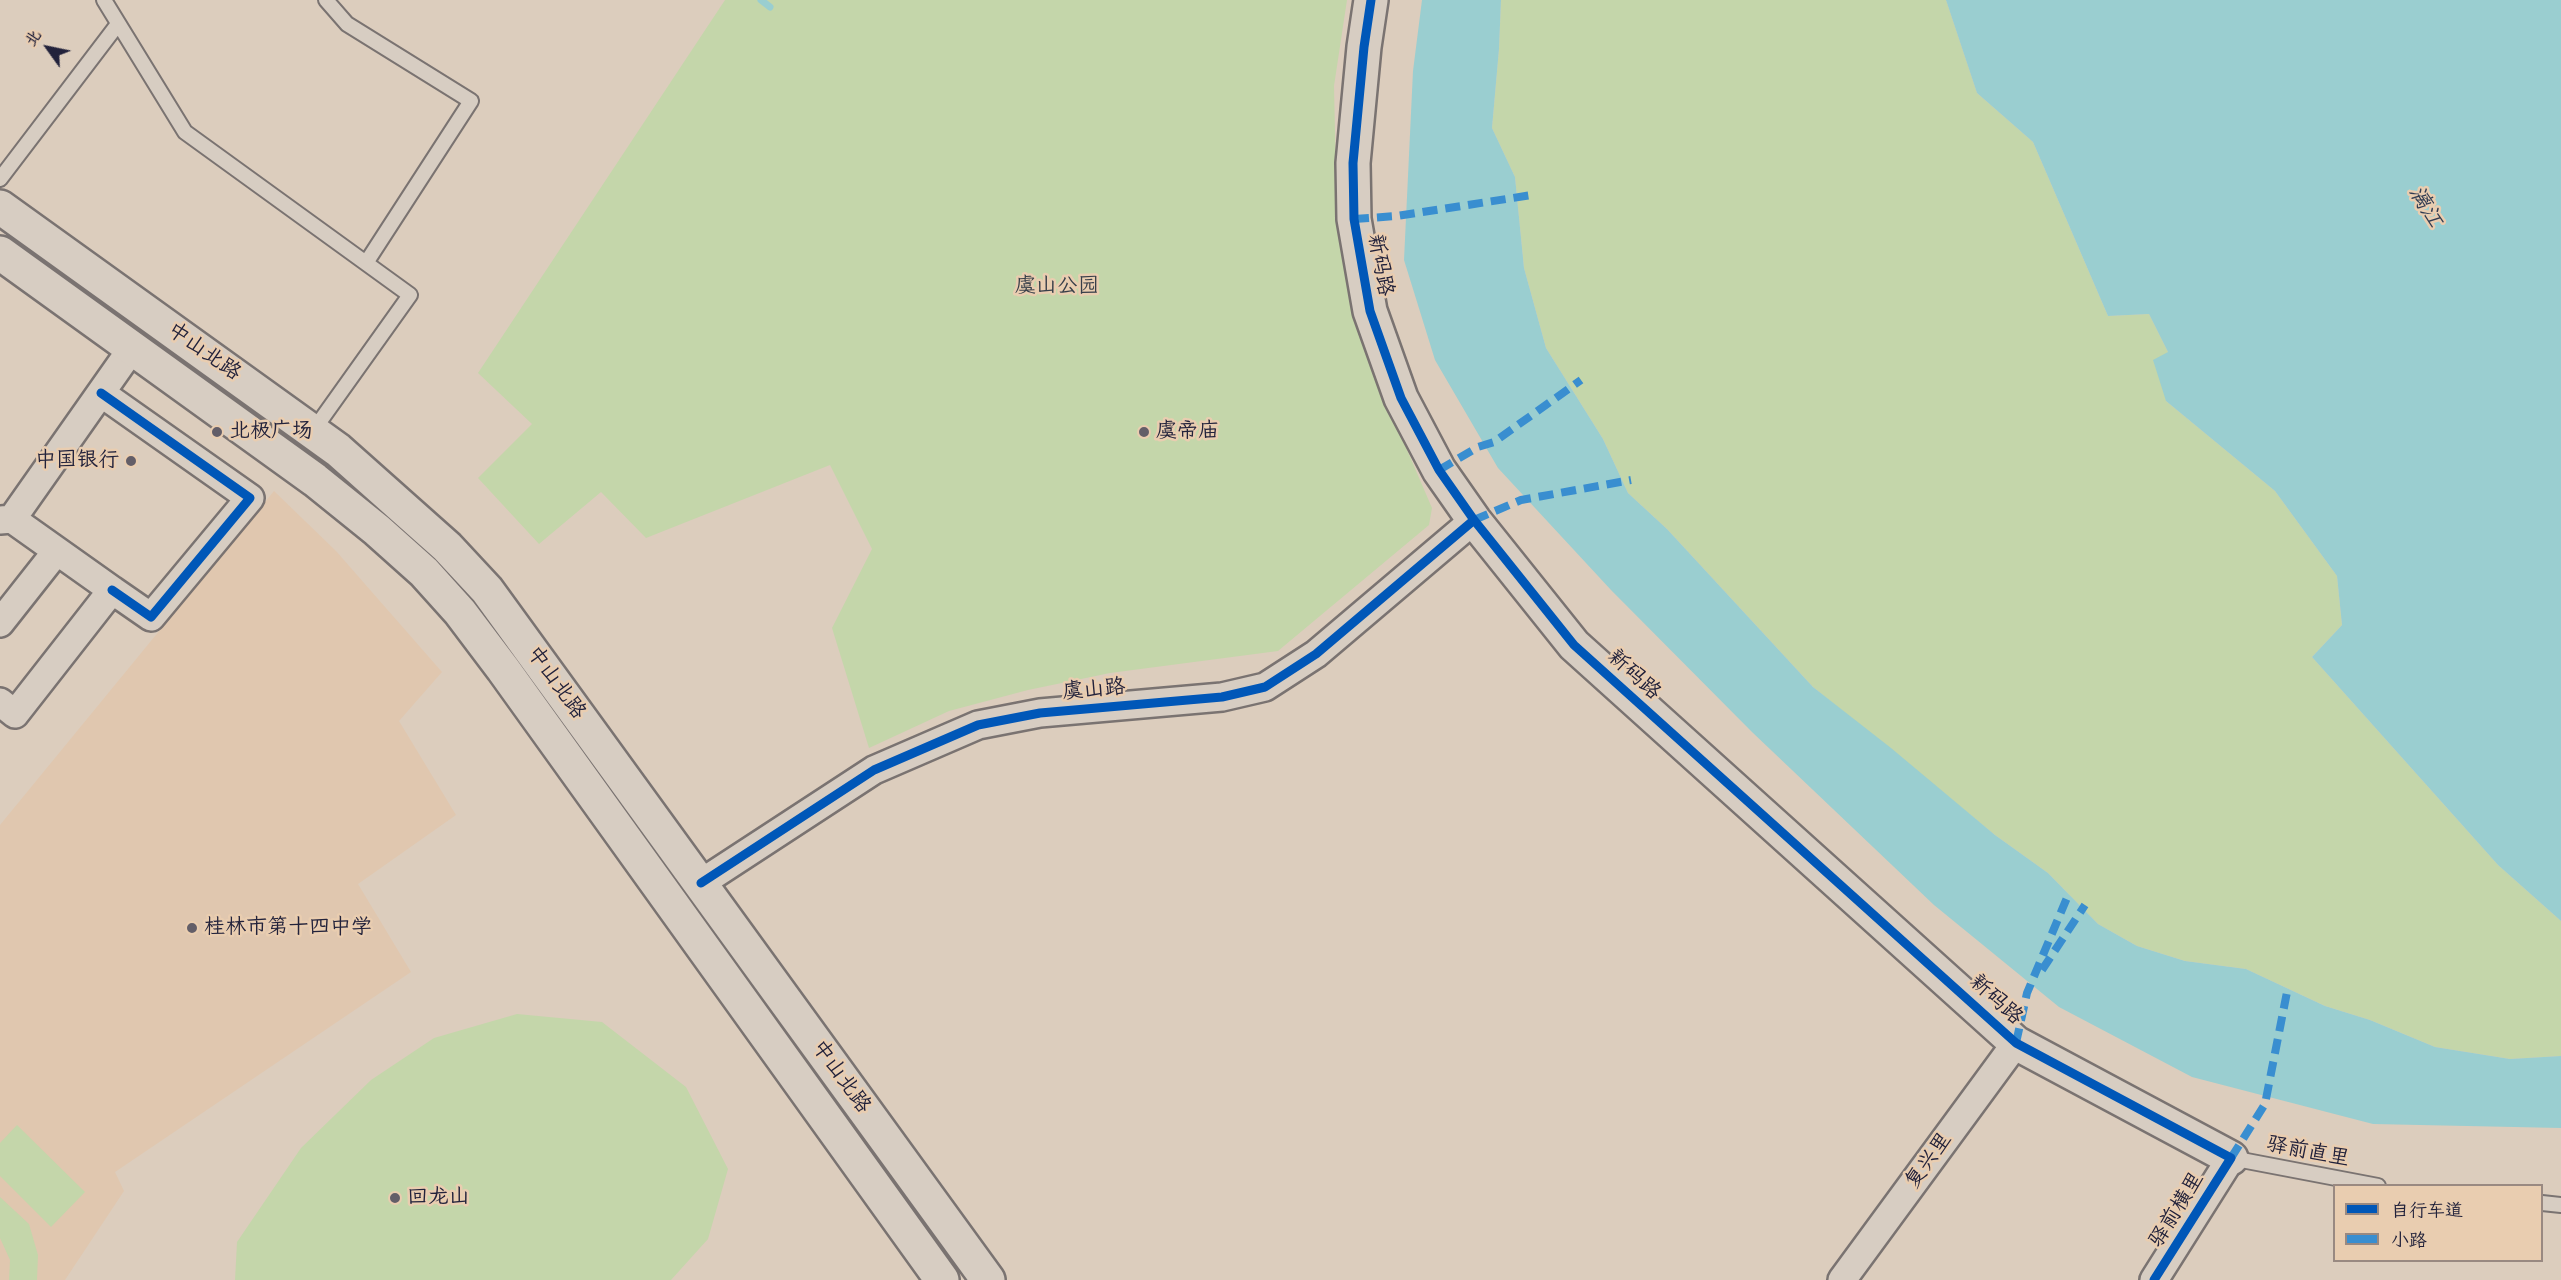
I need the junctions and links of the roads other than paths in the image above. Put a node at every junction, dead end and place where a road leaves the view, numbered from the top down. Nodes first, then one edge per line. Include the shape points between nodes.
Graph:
1 (104, 0) edge
2 (326, 0) edge
3 (1371, 0) edge
4 (118, 24) junction
5 (0, 179) edge
6 (0, 207) edge
7 (0, 253) edge
8 (366, 263) junction
9 (133, 347) junction
10 (101, 393) junction
11 (313, 431) junction
12 (6, 520) edge
13 (1474, 520) junction
14 (56, 552) junction
15 (112, 590) junction
16 (0, 623) edge
17 (0, 702) edge
18 (701, 883) junction
19 (2016, 1042) junction
20 (2231, 1158) junction
21 (2373, 1184) edge
22 (2543, 1203) edge
23 (2561, 1204) edge
24 (942, 1280) edge
25 (988, 1280) edge
26 (1842, 1280) edge
27 (2154, 1280) edge

1 - 4 lane
2 - 8 lane via 347,24 471,101
3 - 13 main road, 新码路 via 1353,163 1354,219 1370,311 1401,398 1439,470
4 - 5 lane
4 - 8 lane via 185,132
6 - 11 main road, 中山北路
7 - 9 main road, 中山北路
8 - 11 lane via 410,295
9 - 10 street
9 - 24 main road, 中山北路 via 255,434 377,530 424,572 460,612
10 - 12 street
10 - 15 street via 250,498 151,617
11 - 18 main road, 中山北路 via 447,547 487,590
12 - 14 street
13 - 18 street, 虞山路 via 1316,654 1265,687 1222,697 1040,713 978,725 874,770
13 - 19 main road, 新码路 via 1574,645
14 - 15 street
14 - 16 street
15 - 17 street via 15,714
18 - 25 main road, 中山北路
19 - 20 main road, 新码路
19 - 26 street, 复兴里
20 - 21 lane, 驿前直里
20 - 27 street, 驿前横里
22 - 23 lane

